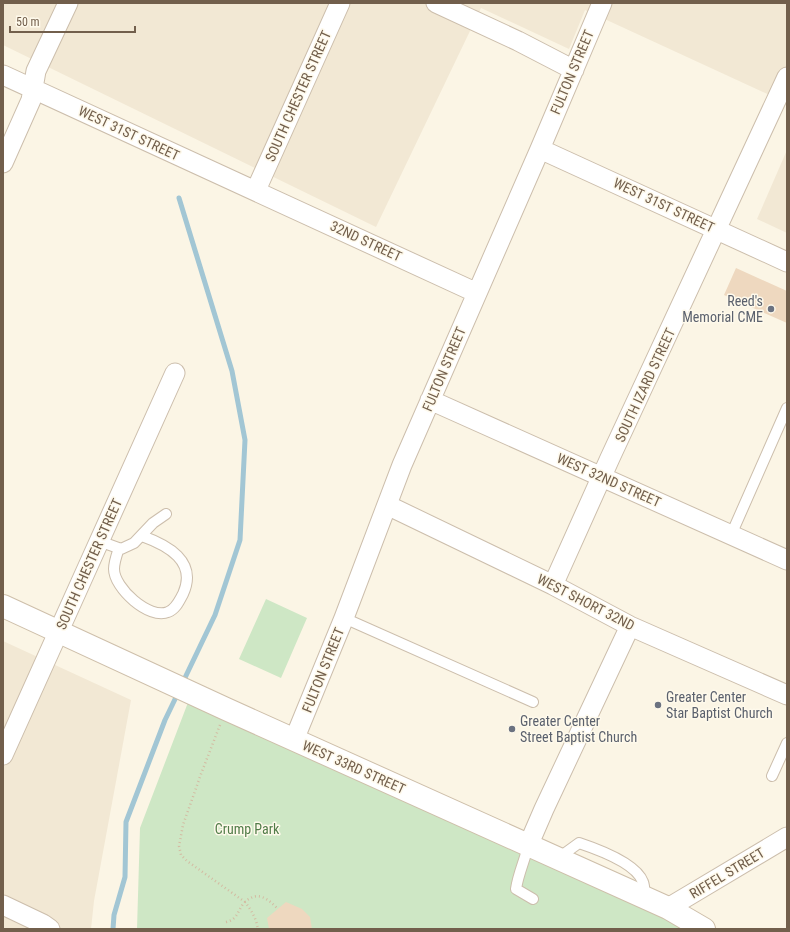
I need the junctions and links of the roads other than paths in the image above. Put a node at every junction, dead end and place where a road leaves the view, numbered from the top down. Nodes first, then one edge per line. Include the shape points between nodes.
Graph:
1 (68, 3) edge
2 (340, 3) edge
3 (436, 3) edge
4 (602, 3) edge
5 (574, 70) junction
6 (3, 75) edge
7 (787, 77) edge
8 (33, 88) junction
9 (540, 149) junction
10 (3, 163) edge
11 (256, 190) junction
12 (717, 230) junction
13 (787, 262) edge
14 (477, 293) junction
15 (175, 373) dead end
16 (430, 400) junction
17 (787, 408) edge
18 (602, 477) junction
19 (387, 505) junction
20 (166, 514) dead end
21 (731, 535) junction
22 (142, 536) junction
23 (99, 541) junction
24 (119, 548) junction
25 (787, 560) edge
26 (554, 585) junction
27 (3, 606) edge
28 (344, 618) junction
29 (630, 626) junction
30 (59, 632) junction
31 (787, 694) edge
32 (533, 702) dead end
33 (294, 740) junction
34 (787, 743) edge
35 (3, 755) edge
36 (772, 776) dead end
37 (787, 837) edge
38 (528, 846) junction
39 (533, 899) dead end
40 (3, 905) edge
41 (668, 908) junction
42 (696, 927) edge
43 (50, 929) edge

1 - 8 street via 36,71
2 - 11 street, SOUTH CHESTER STREET
3 - 5 street
4 - 5 street, FULTON STREET
5 - 9 street, FULTON STREET
6 - 8 street, WEST 31ST STREET
7 - 12 street, SOUTH IZARD STREET
8 - 10 street via 31,100
8 - 11 street, WEST 31ST STREET
9 - 12 street, WEST 31ST STREET
9 - 14 street, FULTON STREET
11 - 14 street, 32ND STREET
12 - 13 street, WEST 31ST STREET
12 - 18 street, SOUTH IZARD STREET
14 - 16 street, FULTON STREET
15 - 23 street, SOUTH CHESTER STREET
16 - 18 street, WEST 32ND STREET
16 - 19 street, FULTON STREET
17 - 21 lane
18 - 21 street, WEST 32ND STREET
18 - 26 street, SOUTH IZARD STREET
19 - 26 street, WEST SHORT 32ND
19 - 28 street, FULTON STREET
20 - 22 lane via 153,523
21 - 25 street, WEST 32ND STREET
22 - 24 lane via 134,544
22 - 24 lane via 168,548 182,561 186,570 184,591 177,606 167,613 145,608 133,601 122,589 116,579 114,568
23 - 24 lane
23 - 30 street, SOUTH CHESTER STREET
26 - 29 street, WEST SHORT 32ND
27 - 30 street, WEST 33RD STREET
28 - 32 lane
28 - 33 street, FULTON STREET
29 - 31 street, WEST SHORT 32ND
29 - 38 street
30 - 33 street, WEST 33RD STREET
30 - 35 street, SOUTH CHESTER STREET
33 - 38 street, WEST 33RD STREET
34 - 36 lane
37 - 41 street, RIFFEL STREET
38 - 39 lane via 516,889
38 - 41 street, WEST 33RD STREET
40 - 43 street
41 - 42 street, WEST 33RD STREET

